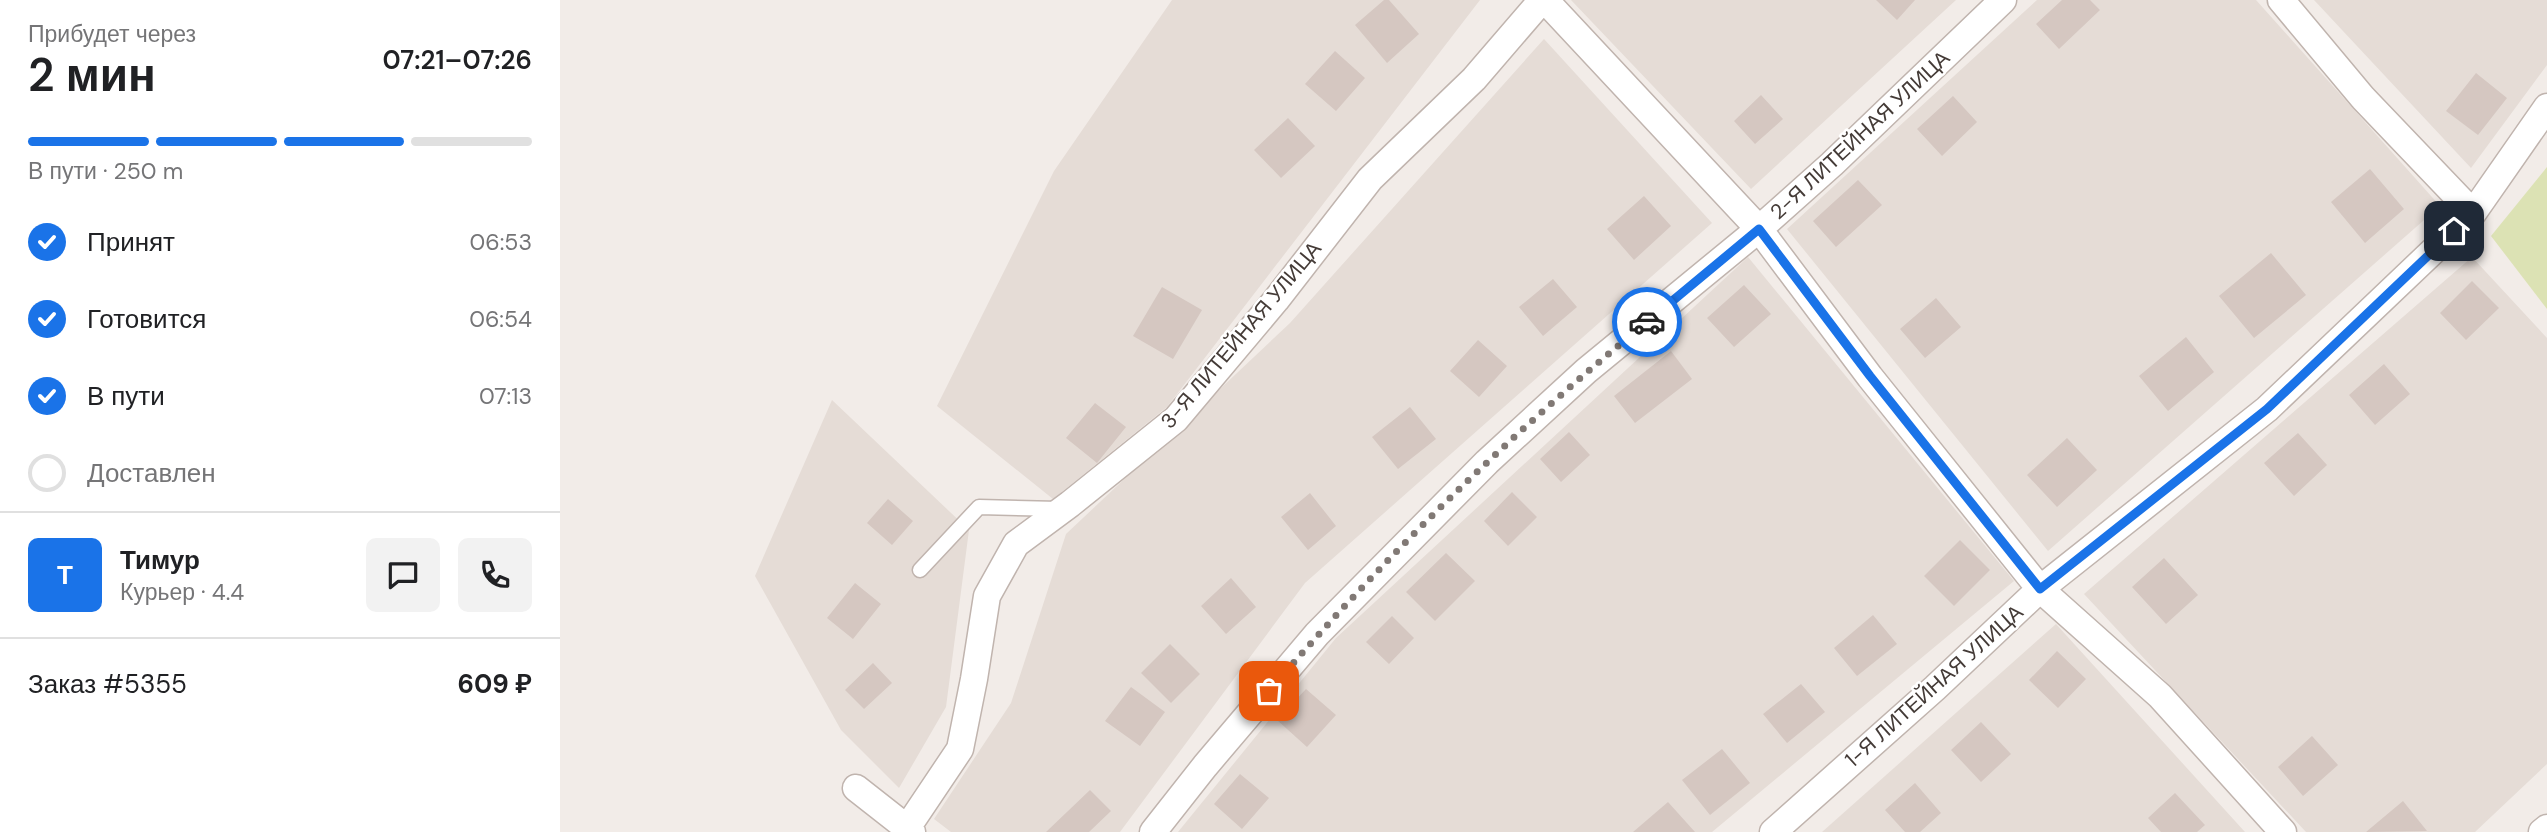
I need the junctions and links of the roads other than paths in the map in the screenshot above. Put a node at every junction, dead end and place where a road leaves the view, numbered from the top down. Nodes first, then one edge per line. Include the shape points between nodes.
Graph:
1 (1543, 0) edge
2 (2003, 0) edge
3 (2281, 0) edge
4 (2547, 107) edge
5 (2473, 213) junction
6 (1759, 229) junction
7 (1064, 509) junction
8 (920, 570) dead end
9 (2040, 589) junction
10 (856, 788) dead end
11 (2547, 828) edge
12 (910, 830) edge
13 (1153, 832) edge
14 (1773, 832) edge
15 (2283, 832) edge
16 (2542, 832) edge

1 - 6 street
1 - 7 street, 3-Я ЛИТЕЙНАЯ УЛИЦА via 1474,79 1370,179 1176,418
2 - 6 street, 2-Я ЛИТЕЙНАЯ УЛИЦА
3 - 5 street via 2363,98
4 - 5 street, 1-Я ЛИТЕЙНАЯ УЛИЦА
5 - 9 street, 1-Я ЛИТЕЙНАЯ УЛИЦА via 2267,409
6 - 9 street
6 - 13 street, 2-Я ЛИТЕЙНАЯ УЛИЦА via 1586,371 1487,463 1317,634
7 - 8 lane via 979,507
7 - 12 street, 3-Я ЛИТЕЙНАЯ УЛИЦА via 1016,544 987,596 960,749
9 - 14 street, 1-Я ЛИТЕЙНАЯ УЛИЦА
9 - 15 street via 2160,696
10 - 12 street
11 - 16 street

